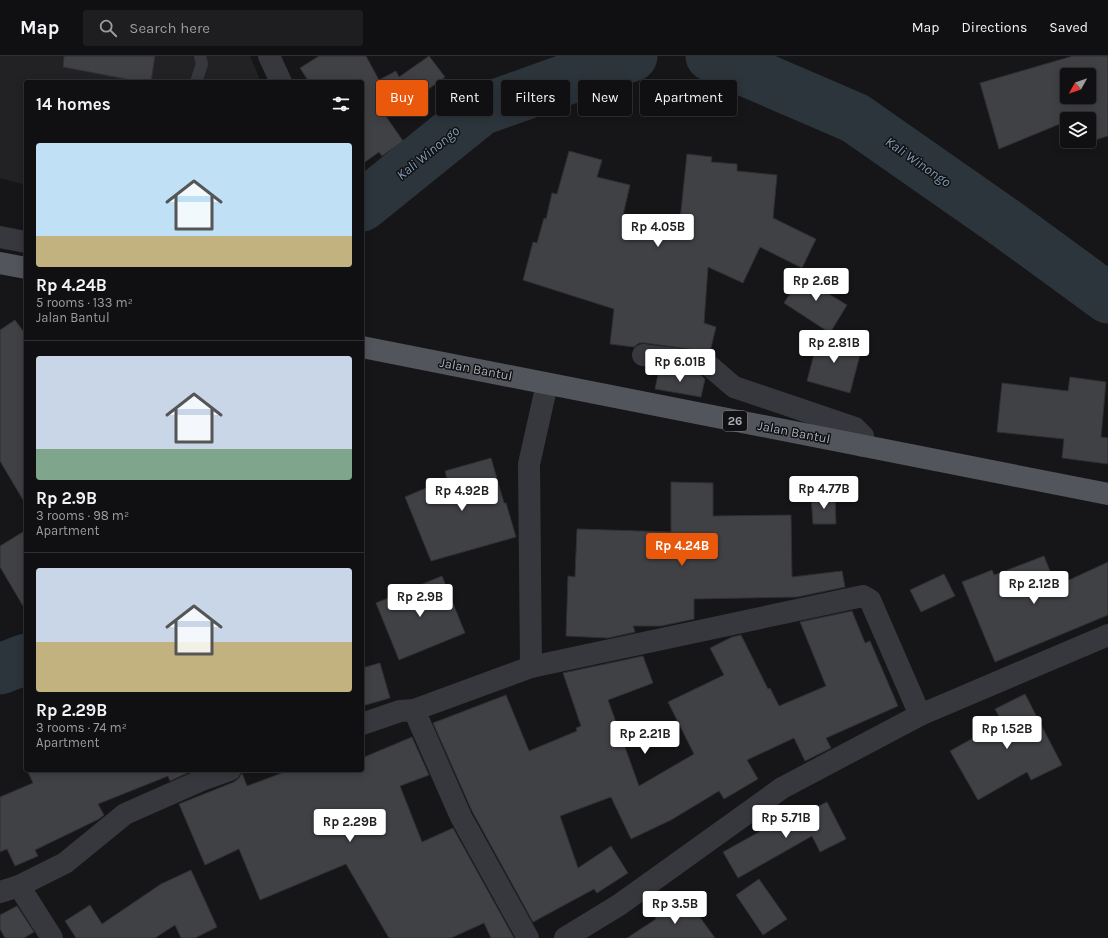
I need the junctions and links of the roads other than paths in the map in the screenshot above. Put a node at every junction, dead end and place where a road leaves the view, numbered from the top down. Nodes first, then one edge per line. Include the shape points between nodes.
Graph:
1 (200, 56) edge
2 (269, 56) edge
3 (197, 80) edge
4 (280, 80) edge
5 (0, 237) edge
6 (24, 242) edge
7 (0, 263) edge
8 (24, 268) edge
9 (364, 346) edge
10 (643, 355) dead end
11 (547, 384) junction
12 (862, 446) junction
13 (1108, 494) edge
14 (1108, 635) edge
15 (531, 667) junction
16 (414, 710) junction
17 (920, 715) junction
18 (364, 723) edge
19 (224, 772) edge
20 (9, 889) edge
21 (52, 938) edge
22 (528, 938) edge
23 (565, 938) edge

1 - 3 lane via 202,64
2 - 4 street
5 - 6 street
7 - 8 main road
9 - 11 main road, Jalan Bantul / 26
10 - 12 street via 706,363 734,387 855,428 863,436
11 - 12 main road, Jalan Bantul / 26
11 - 15 street via 529,464
12 - 13 main road, Jalan Bantul / 26
14 - 17 street
15 - 16 street
15 - 17 street via 863,596 870,600
16 - 18 street via 400,711
16 - 22 street via 461,817
17 - 23 street via 782,788 619,905
19 - 20 street via 125,814 65,863
20 - 21 street

